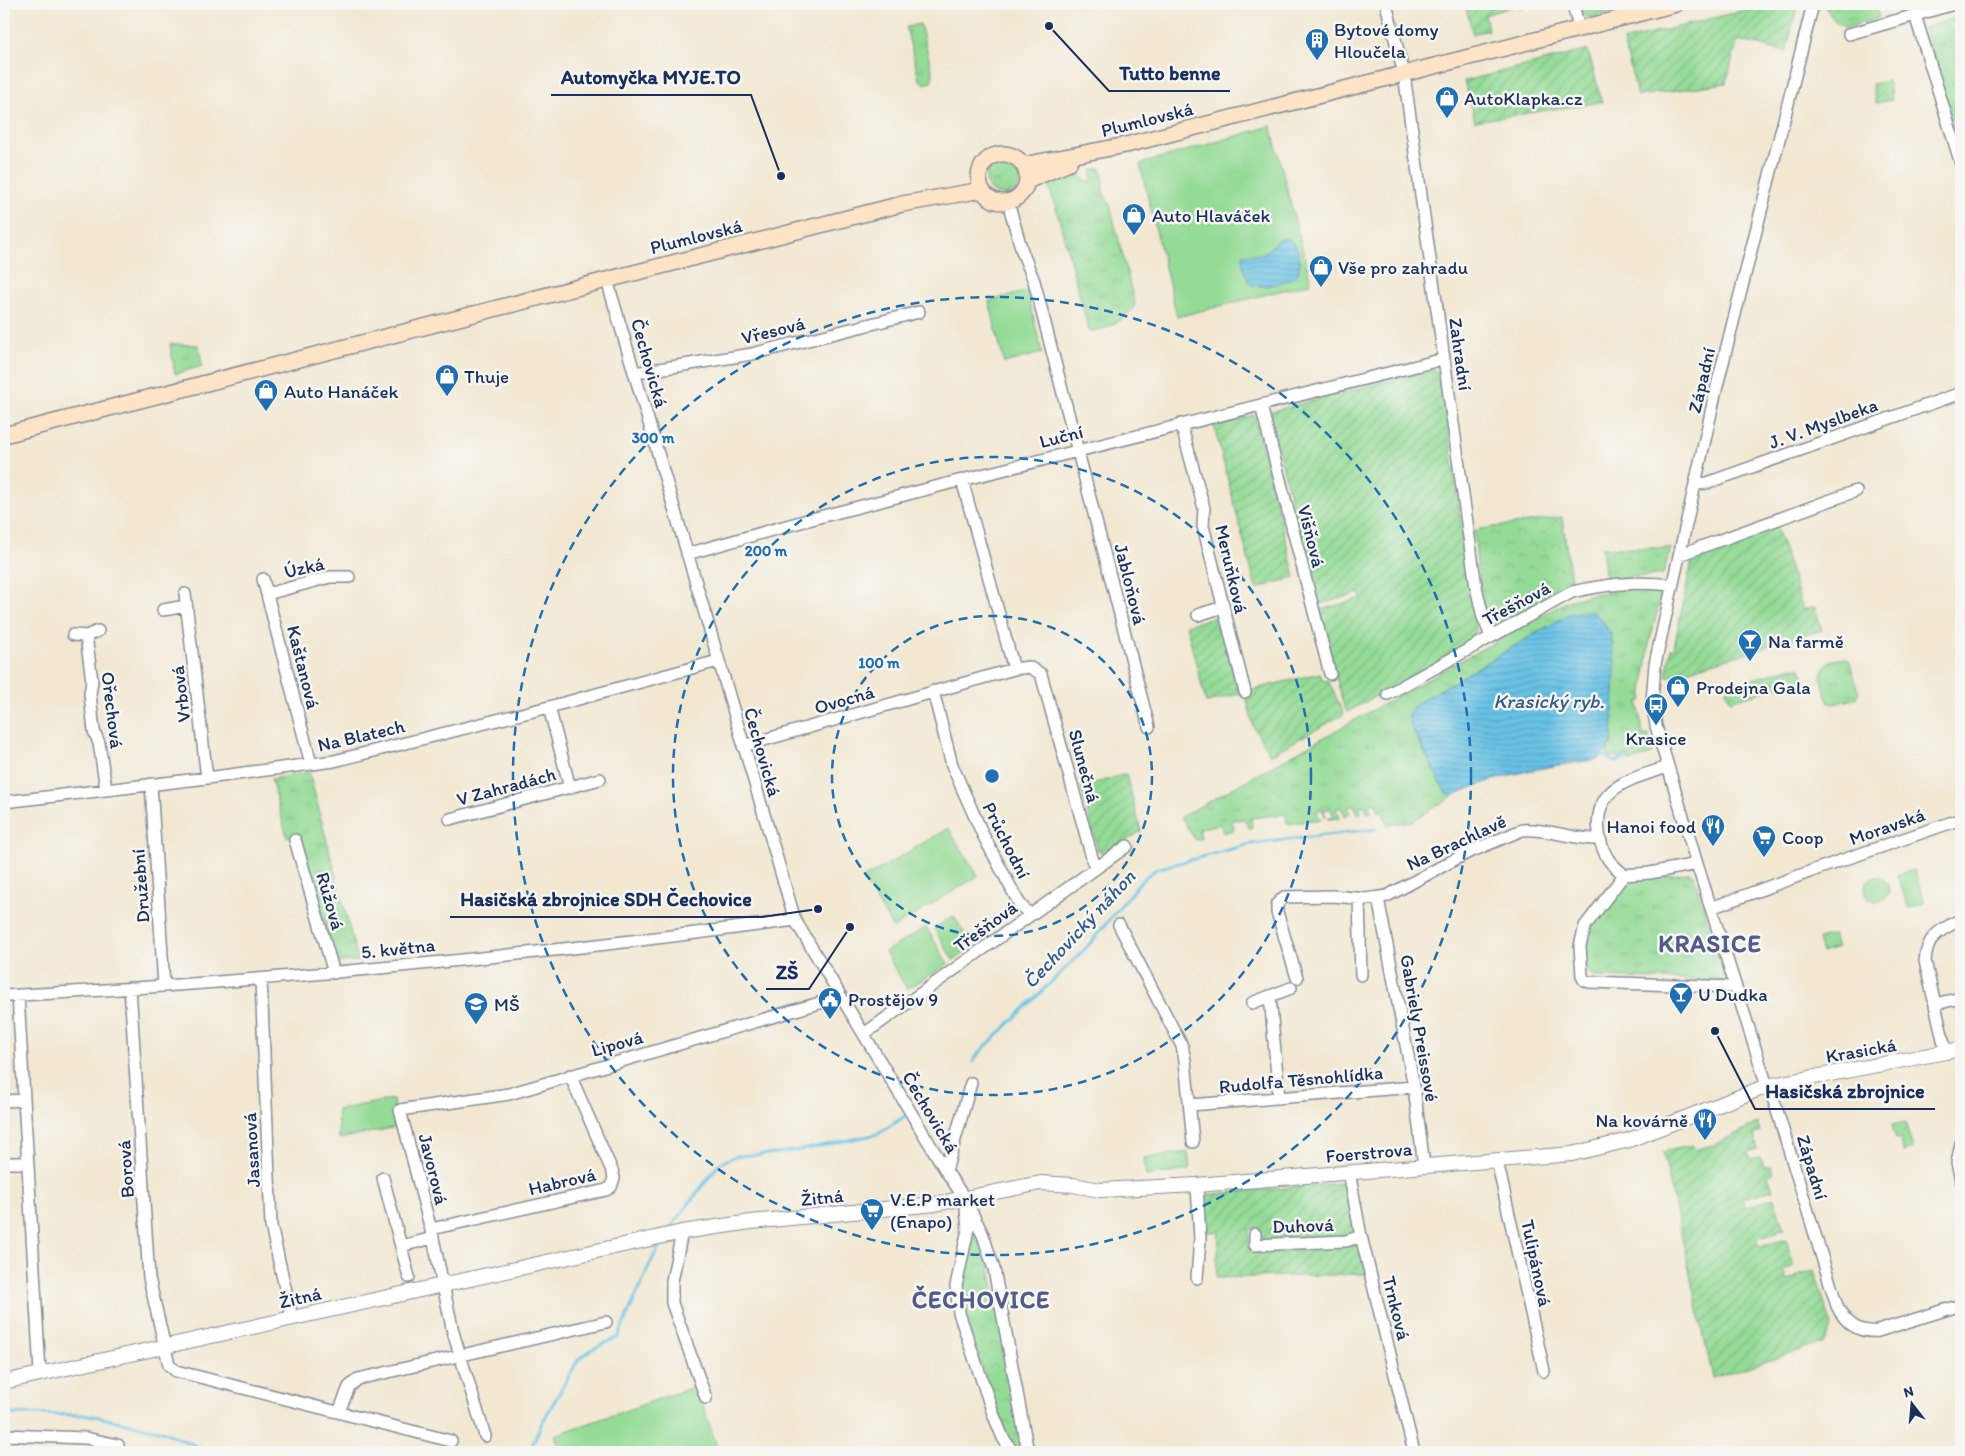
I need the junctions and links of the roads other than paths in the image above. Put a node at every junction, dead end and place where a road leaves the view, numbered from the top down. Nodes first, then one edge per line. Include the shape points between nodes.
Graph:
1 (1386, 4) edge
2 (1573, 4) edge
3 (1676, 4) edge
4 (1811, 4) edge
5 (1954, 4) edge
6 (1915, 15) junction
7 (1580, 29) junction
8 (1849, 34) dead end
9 (1404, 74) junction
10 (1092, 153) junction
11 (1961, 164) edge
12 (1023, 165) junction
13 (1027, 181) junction
14 (980, 184) junction
15 (1008, 202) junction
16 (608, 280) junction
17 (918, 312) dead end
18 (1444, 359) junction
19 (634, 373) junction
20 (1961, 393) edge
21 (1261, 406) junction
22 (1181, 424) junction
23 (4, 436) edge
24 (1079, 450) junction
25 (962, 480) junction
26 (1696, 484) junction
27 (1856, 491) dead end
28 (687, 554) junction
29 (1679, 555) junction
30 (350, 577) dead end
31 (263, 579) dead end
32 (1672, 585) junction
33 (185, 594) dead end
34 (267, 594) junction
35 (186, 606) junction
36 (1223, 608) junction
37 (163, 610) dead end
38 (1198, 615) dead end
39 (98, 631) dead end
40 (73, 635) dead end
41 (86, 636) junction
42 (1491, 636) junction
43 (718, 660) junction
44 (1014, 668) junction
45 (1041, 674) joint
46 (1330, 674) dead end
47 (933, 691) junction
48 (1245, 692) dead end
49 (1388, 694) dead end
50 (549, 707) junction
51 (1149, 727) dead end
52 (743, 746) junction
53 (311, 764) junction
54 (1668, 767) junction
55 (208, 778) junction
56 (600, 780) dead end
57 (151, 784) junction
58 (570, 788) junction
59 (106, 789) junction
60 (4, 802) edge
61 (450, 819) dead end
62 (1961, 819) edge
63 (1600, 839) junction
64 (295, 840) dead end
65 (1127, 846) dead end
66 (1696, 864) junction
67 (1095, 868) junction
68 (1624, 875) junction
69 (1359, 898) junction
70 (1378, 898) junction
71 (1711, 908) junction
72 (1030, 914) junction
73 (795, 920) junction
74 (1958, 921) dead end
75 (1118, 925) dead end
76 (334, 973) junction
77 (1361, 975) dead end
78 (260, 979) junction
79 (164, 986) junction
80 (1735, 987) junction
81 (130, 988) junction
82 (18, 995) junction
83 (4, 996) edge
84 (1270, 996) junction
85 (840, 997) junction
86 (1961, 998) edge
87 (1252, 1004) dead end
88 (1935, 1004) junction
89 (864, 1034) junction
90 (1961, 1049) edge
91 (1946, 1053) junction
92 (570, 1075) junction
93 (971, 1083) dead end
94 (1767, 1086) junction
95 (1414, 1087) junction
96 (1280, 1098) junction
97 (24, 1100) junction
98 (4, 1101) edge
99 (1190, 1105) junction
100 (400, 1110) joint
101 (1193, 1142) dead end
102 (1961, 1143) edge
103 (1497, 1161) junction
104 (4, 1163) edge
105 (28, 1163) junction
106 (1424, 1166) junction
107 (946, 1171) junction
108 (1349, 1172) junction
109 (383, 1178) dead end
110 (1961, 1180) edge
111 (1197, 1185) junction
112 (965, 1199) junction
113 (432, 1233) junction
114 (679, 1233) junction
115 (1255, 1234) dead end
116 (1361, 1236) junction
117 (401, 1246) junction
118 (409, 1276) dead end
119 (1197, 1278) dead end
120 (444, 1284) junction
121 (1961, 1306) edge
122 (292, 1318) junction
123 (606, 1322) dead end
124 (164, 1347) junction
125 (460, 1356) junction
126 (1544, 1371) dead end
127 (40, 1373) junction
128 (4, 1382) edge
129 (706, 1398) dead end
130 (339, 1412) junction
131 (4, 1435) edge
132 (485, 1436) dead end
133 (451, 1442) dead end
134 (118, 1445) dead end
135 (1013, 1452) edge
136 (1028, 1452) edge
137 (1414, 1452) edge

1 - 9 street, Zahradní
2 - 7 street
3 - 7 main road, Plumlovská
4 - 26 street, Západní
5 - 6 street
6 - 8 street
6 - 11 street
7 - 9 main road, Plumlovská
9 - 10 main road, Plumlovská
9 - 18 street, Zahradní
10 - 12 main road, Plumlovská
10 - 13 main road, Plumlovská
12 - 13 main road
12 - 14 main road via 1011,156 996,155 985,163
13 - 15 main road, Plumlovská via 1020,195
14 - 15 main road via 993,200
14 - 16 main road, Plumlovská
15 - 24 street via 1019,243 1033,277
16 - 19 street, Čechovická
16 - 23 main road, Plumlovská
17 - 19 street, Vřesová via 752,354
18 - 21 street, Luční
18 - 42 street, Zahradní via 1476,587
19 - 28 street, Čechovická
20 - 26 street, J. V. Myslbeka via 1707,483
21 - 22 street, Luční
21 - 46 street, Višňová
22 - 24 street, Luční
22 - 36 street, Meruňková via 1204,508 1203,526
24 - 25 street, Luční
24 - 51 street, Jabloňová
25 - 28 street, Luční
25 - 44 street
26 - 29 street, Západní
27 - 29 street
28 - 43 street, Čechovická
29 - 32 street, Západní
30 - 34 street, Úzká via 330,577
31 - 34 street, Kaštanová
32 - 42 street, Třešňová via 1644,582 1572,592
32 - 54 street, Západní via 1652,682 1656,726
33 - 35 street, Vrbová
34 - 53 street, Kaštanová
35 - 37 street
35 - 55 street, Vrbová
36 - 38 street
36 - 48 street, Meruňková
39 - 41 street
40 - 41 street
41 - 59 street, Ořechová via 94,731
42 - 49 street, Třešňová
43 - 50 street, Na Blatech
43 - 52 street, Čechovická
44 - 45 street, Ovocná via 1029,667
44 - 47 street, Ovocná
45 - 67 street, Slunečná
47 - 52 street, Ovocná
47 - 72 street, Průchodní via 959,781 1019,903
50 - 53 street, Na Blatech via 343,759
50 - 58 street, V Zahradách
52 - 73 street, Čechovická
53 - 55 street, Na Blatech
54 - 63 street via 1641,775 1609,793 1600,811
54 - 66 street, Západní
55 - 57 street, Na Blatech
56 - 58 street, V Zahradách
57 - 59 street, Na Blatech
57 - 79 street, Družební
58 - 61 street, V Zahradách
59 - 60 street, Na Blatech
62 - 71 street, Moravská
63 - 68 street via 1608,859
63 - 70 street, Na Brachlavě via 1522,830 1465,854
64 - 76 street, Růžová
65 - 67 street, Třešňová
66 - 68 street
66 - 71 street, Západní
67 - 72 street, Třešňová
68 - 80 street via 1585,926 1580,946 1584,980
69 - 70 street, Na Brachlavě
69 - 77 street
69 - 84 street, Na Brachlavě via 1287,897 1279,901 1276,907 1294,983
70 - 95 street, Gabriely Preissové
71 - 80 street, Západní
72 - 89 street, Třešňová
73 - 76 street, 5. května via 667,938
73 - 85 street, Čechovická
74 - 88 street via 1936,933 1926,946 1925,960
75 - 99 street via 1182,1046
76 - 78 street, 5. května
78 - 79 street, 5. května
78 - 122 street, Jasanová via 271,1226
79 - 81 street, 5. května
80 - 94 street, Západní
81 - 82 street, 5. května
81 - 124 street, Borová via 150,1278
82 - 83 street, 5. května
82 - 97 street
84 - 87 street
84 - 96 street
85 - 89 street, Čechovická
85 - 92 street, Lipová
86 - 88 street
88 - 91 street
89 - 107 street, Čechovická
90 - 91 street, Krasická
91 - 94 street, Krasická
92 - 100 street, Lipová via 509,1094
92 - 113 street, Habrová via 613,1173 610,1187
93 - 107 street
94 - 103 street, Foerstrova via 1629,1140 1572,1154
94 - 121 street, Západní via 1837,1306 1845,1319 1853,1327 1870,1332
95 - 96 street, Rudolfa Těsnohlídka
95 - 106 street, Gabriely Preissové
96 - 99 street, Rudolfa Těsnohlídka
97 - 98 street
97 - 105 street
99 - 101 street
100 - 113 street, Javorová
102 - 110 street via 1957,1162
103 - 106 street, Foerstrova
103 - 126 street, Tulipánová
104 - 105 street
105 - 127 street
106 - 108 street, Foerstrova
107 - 112 street, Čechovická
108 - 111 street, Foerstrova
108 - 116 street, Trnková
109 - 117 street
111 - 112 street, Foerstrova via 1100,1190 1041,1184
111 - 119 street via 1200,1239
112 - 114 street, Žitná
112 - 135 street, Čechovická via 968,1229 956,1286 959,1313 994,1416
112 - 136 street, Čechovická via 984,1235 994,1269
113 - 117 street
113 - 120 street, Javorová
114 - 120 street, Žitná
114 - 129 street via 672,1303
115 - 116 street, Duhová via 1255,1245 1346,1241
116 - 137 street, Trnková
117 - 118 street
120 - 122 street, Žitná
120 - 125 street
122 - 124 street, Žitná
123 - 125 street
124 - 127 street, Žitná
124 - 130 street via 169,1365 176,1371
125 - 130 street via 358,1379 348,1387
125 - 132 street
127 - 128 street, Žitná
130 - 133 street
131 - 134 street via 86,1438

